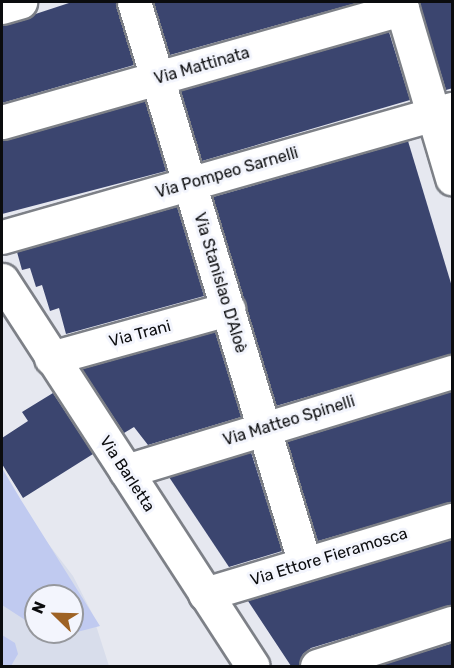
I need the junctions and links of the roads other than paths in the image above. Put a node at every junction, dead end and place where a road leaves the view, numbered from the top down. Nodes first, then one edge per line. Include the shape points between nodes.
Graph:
1 (20, 2) edge
2 (134, 2) edge
3 (401, 5) edge
4 (2, 7) edge
5 (158, 78) junction
6 (443, 111) edge
7 (2, 122) edge
8 (453, 178) edge
9 (190, 183) junction
10 (2, 237) edge
11 (2, 280) edge
12 (228, 309) junction
13 (51, 358) junction
14 (453, 372) edge
15 (264, 429) junction
16 (126, 471) junction
17 (453, 520) edge
18 (305, 564) junction
19 (205, 594) junction
20 (453, 623) edge
21 (253, 666) edge
22 (317, 666) edge

1 - 4 street
2 - 5 street, Via Stanislao D'Aloè
3 - 5 street, Via Mattinata
3 - 6 street
5 - 7 street, Via Mattinata
5 - 9 street, Via Stanislao D'Aloè
6 - 8 street
6 - 9 street, Via Pompeo Sarnelli
9 - 10 street, Via Pompeo Sarnelli
9 - 12 street, Via Stanislao D'Aloè
11 - 13 street, Via Barletta
12 - 13 street, Via Trani
12 - 15 street, Via Stanislao D'Aloè
13 - 16 street, Via Barletta
14 - 15 street, Via Matteo Spinelli
15 - 16 street, Via Matteo Spinelli
15 - 18 street, Via Stanislao D'Aloè
16 - 19 street, Via Barletta
17 - 18 street, Via Ettore Fieramosca
18 - 19 street, Via Ettore Fieramosca
19 - 21 street, Via Barletta
20 - 22 street

